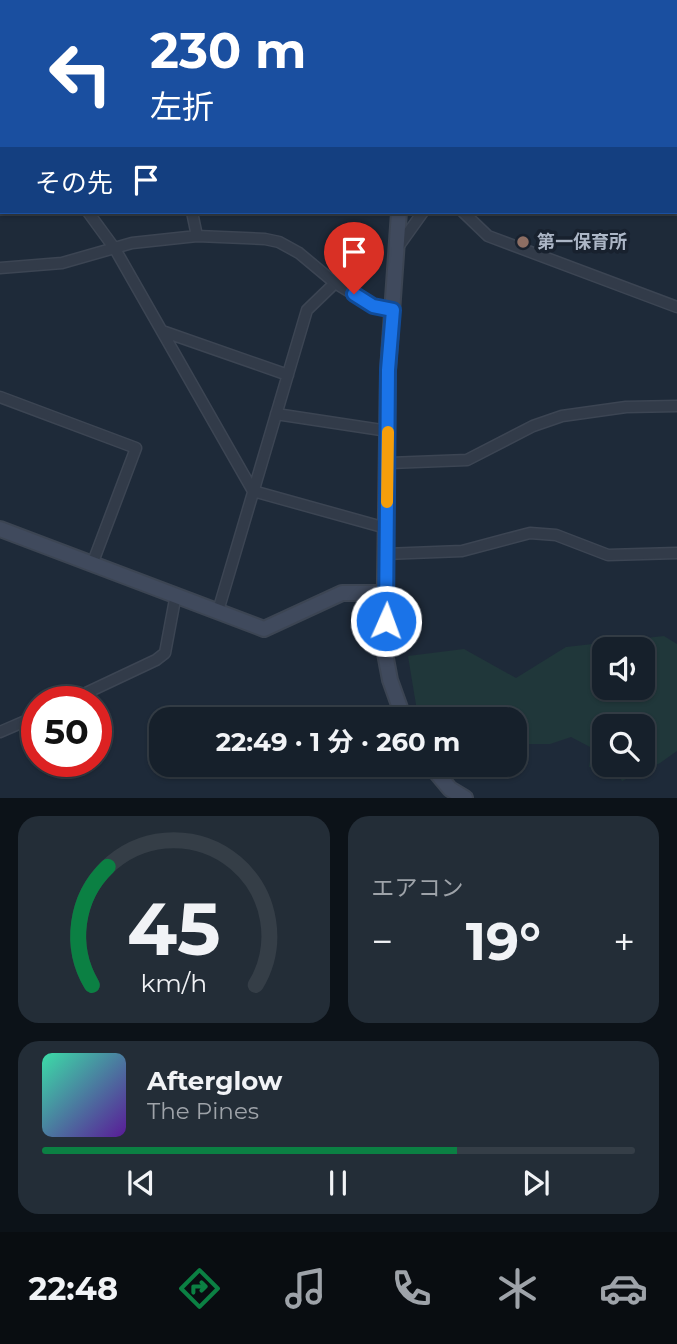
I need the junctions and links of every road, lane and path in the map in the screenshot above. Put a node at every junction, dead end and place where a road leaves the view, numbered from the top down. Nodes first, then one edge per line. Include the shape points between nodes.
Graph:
1 (89, 214) edge
2 (192, 214) edge
3 (398, 214) edge
4 (422, 214) edge
5 (465, 214) edge
6 (198, 236) junction
7 (398, 247) junction
8 (115, 249) junction
9 (0, 268) edge
10 (335, 283) junction
11 (677, 307) edge
12 (393, 310) junction
13 (162, 331) junction
14 (288, 374) junction
15 (0, 397) edge
16 (677, 406) edge
17 (276, 414) junction
18 (388, 432) junction
19 (389, 463) junction
20 (253, 491) junction
21 (386, 528) junction
22 (0, 529) edge
23 (677, 553) edge
24 (385, 554) junction
25 (93, 562) junction
26 (387, 593) junction
27 (176, 594) junction
28 (218, 611) junction
29 (101, 686) edge
30 (400, 707) edge
31 (21, 723) edge
32 (0, 732) edge
33 (440, 777) edge
34 (465, 798) edge

1 - 8 street
2 - 6 street
3 - 7 main road
4 - 7 street
5 - 11 street via 488,236
6 - 8 street
6 - 10 street via 279,242
7 - 12 main road
8 - 9 street via 62,263
8 - 13 street
10 - 12 street via 373,306
10 - 14 street via 307,310
12 - 18 main road
13 - 14 street
13 - 20 street
14 - 17 street
15 - 25 street via 136,448
16 - 19 street via 562,416 467,460
17 - 18 street
17 - 20 street
18 - 19 main road
19 - 21 main road
20 - 21 street
20 - 28 street
21 - 24 main road
22 - 25 main road
23 - 24 street via 608,555 556,535 530,533 462,551
24 - 26 main road
25 - 27 main road
26 - 28 main road via 342,593 264,629
26 - 30 main road via 384,648
27 - 28 main road
27 - 29 street via 165,653
31 - 32 street
33 - 34 main road

